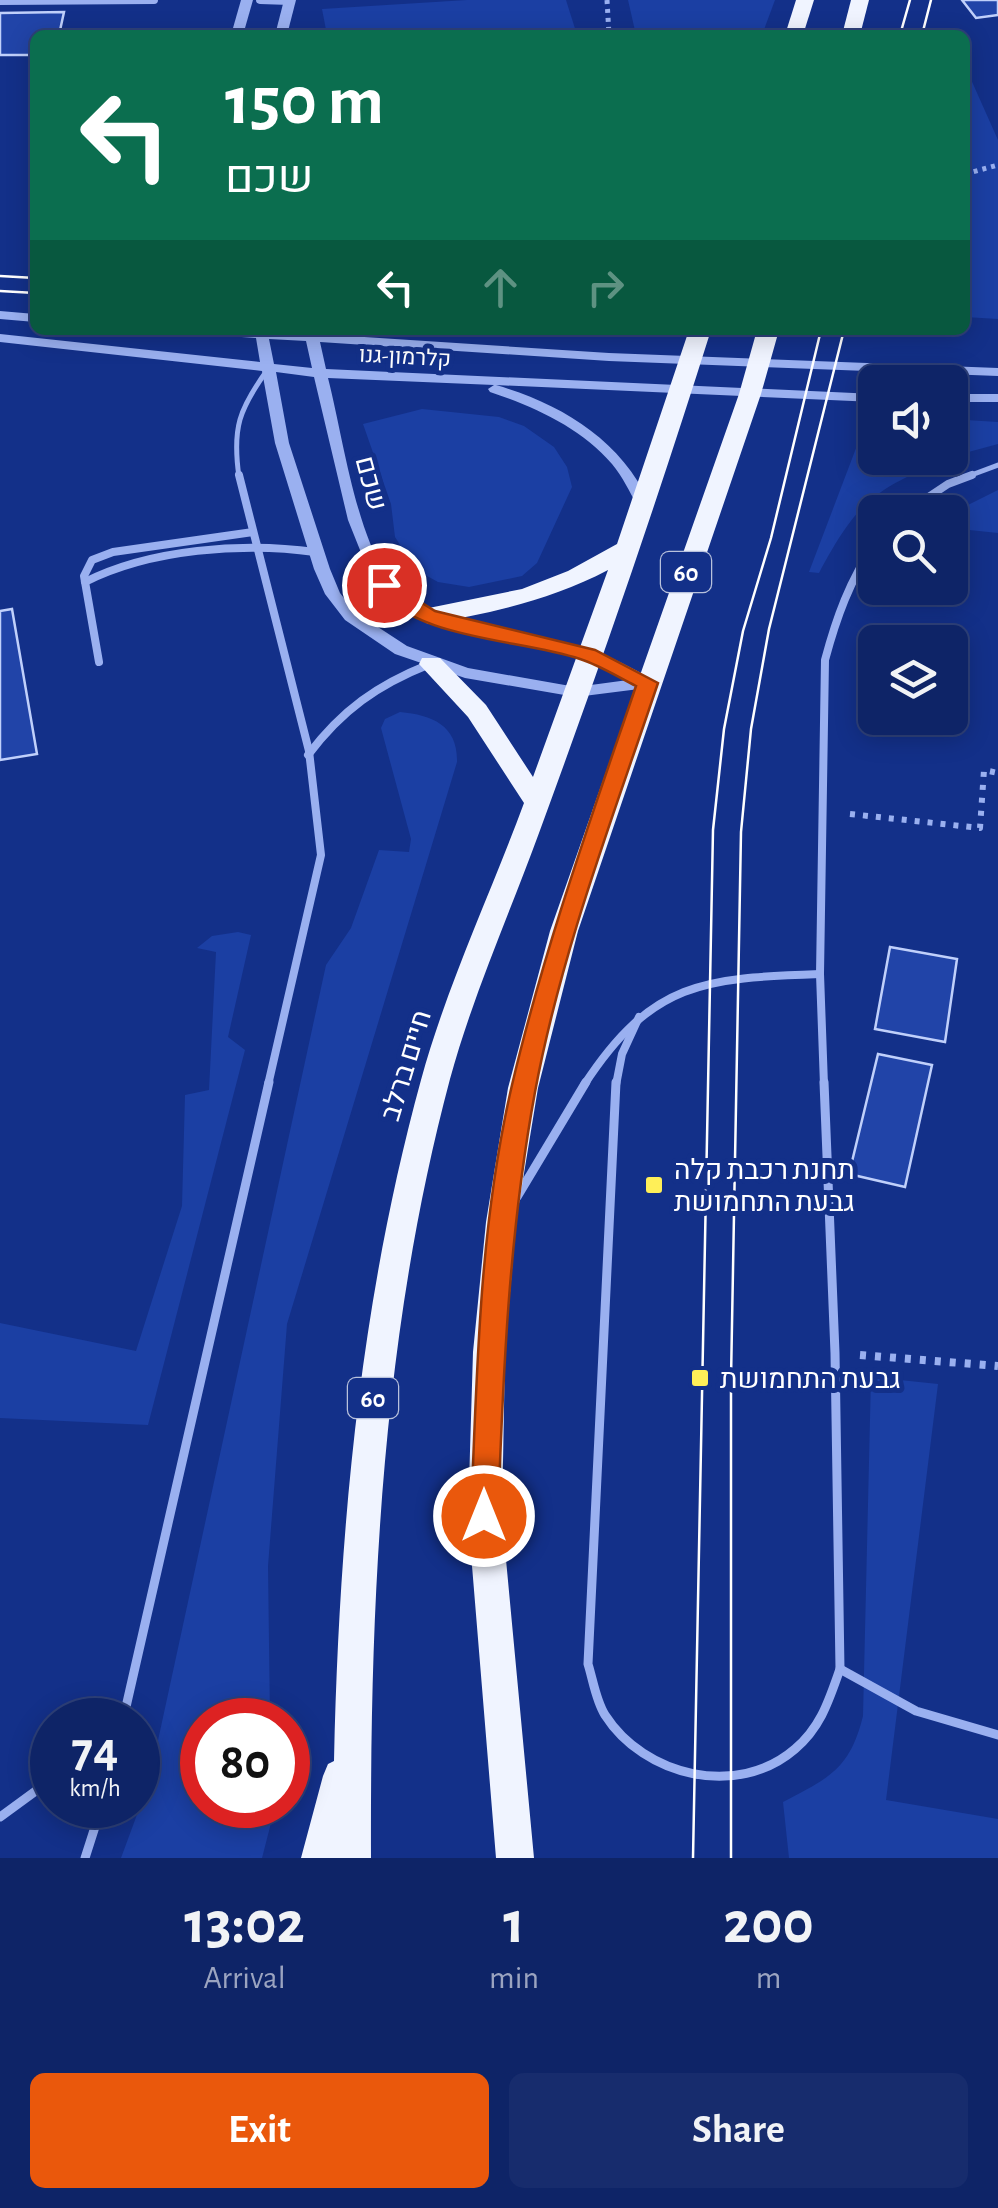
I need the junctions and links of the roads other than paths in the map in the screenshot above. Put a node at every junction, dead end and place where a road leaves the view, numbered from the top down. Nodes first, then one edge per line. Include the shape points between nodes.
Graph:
1 (154, 0) edge
2 (248, 0) edge
3 (260, 0) edge
4 (290, 0) edge
5 (805, 0) edge
6 (860, 0) edge
7 (0, 1) edge
8 (239, 30) edge
9 (282, 30) edge
10 (796, 30) edge
11 (851, 30) edge
12 (0, 316) edge
13 (30, 318) edge
14 (262, 335) edge
15 (311, 335) edge
16 (325, 335) edge
17 (698, 335) edge
18 (767, 335) edge
19 (0, 338) edge
20 (690, 361) junction
21 (759, 364) junction
22 (268, 368) junction
23 (998, 372) edge
24 (319, 373) junction
25 (446, 380) junction
26 (680, 390) junction
27 (750, 394) junction
28 (858, 397) edge
29 (968, 398) edge
30 (998, 398) edge
31 (998, 464) edge
32 (932, 495) edge
33 (642, 502) junction
34 (252, 532) junction
35 (256, 546) junction
36 (624, 550) junction
37 (316, 552) junction
38 (858, 574) edge
39 (86, 582) junction
40 (428, 616) junction
41 (588, 654) junction
42 (99, 662) dead end
43 (431, 664) junction
44 (647, 683) junction
45 (576, 692) junction
46 (308, 755) junction
47 (536, 803) junction
48 (820, 974) junction
49 (638, 1017) junction
50 (501, 1222) junction
51 (840, 1669) junction
52 (128, 1698) edge
53 (351, 1726) junction
54 (998, 1735) edge
55 (30, 1794) edge
56 (0, 1816) edge
57 (95, 1828) edge
58 (85, 1858) edge
59 (320, 1858) edge
60 (352, 1858) edge
61 (515, 1858) edge

1 - 7 street
2 - 8 street
3 - 4 street
4 - 9 street
5 - 10 highway
6 - 11 highway
12 - 13 street
14 - 22 street
15 - 24 street, שכם
16 - 20 street, קלרמון-גנו
17 - 20 highway, חיים ברלב / 60
18 - 21 highway, 60
19 - 22 street, קלרמון-גנו
20 - 21 street, קלרמון-גנו
20 - 26 highway, חיים ברלב / 60
21 - 23 street, קלרמון-גנו
21 - 27 highway, 60
22 - 24 street, קלרמון-גנו
22 - 34 lane via 243,403 234,444
22 - 37 street via 278,428
24 - 25 street, קלרמון-גנו
24 - 40 street, שכם via 365,546 384,585
25 - 26 street, קלרמון-גנו
25 - 33 street via 494,389 558,416 618,463
26 - 27 street, קלרמון-גנו
26 - 33 highway, חיים ברלב / 60
27 - 28 street, קלרמון-גנו
27 - 44 highway, 60
29 - 30 street
31 - 32 lane
33 - 36 highway, חיים ברלב / 60
34 - 35 lane
34 - 39 lane via 106,553 88,564
35 - 37 lane
35 - 39 lane via 115,567
35 - 46 lane
36 - 40 highway via 548,592
36 - 41 highway, חיים ברלב / 60
37 - 43 street via 350,616
38 - 48 lane via 826,660
39 - 42 lane
40 - 41 street, שכם
41 - 44 street, שכם
41 - 45 highway, חיים ברלב / 60
43 - 45 street
43 - 46 lane via 350,703
43 - 47 highway via 478,711
44 - 45 street
44 - 50 highway, 60 via 564,931 523,1088
45 - 47 highway, חיים ברלב / 60
46 - 52 lane via 321,855
47 - 53 highway, חיים ברלב / 60 via 437,1076 400,1222 370,1419
48 - 49 lane via 697,986
48 - 51 lane
49 - 50 lane via 590,1079
49 - 51 lane via 614,1094 588,1664 592,1693 607,1724 636,1753 672,1771 728,1774 771,1765 806,1744 830,1708
50 - 61 highway, 60 via 484,1516
51 - 54 lane via 908,1708
53 - 59 highway
53 - 60 highway, חיים ברלב / 60
55 - 56 lane
57 - 58 lane

